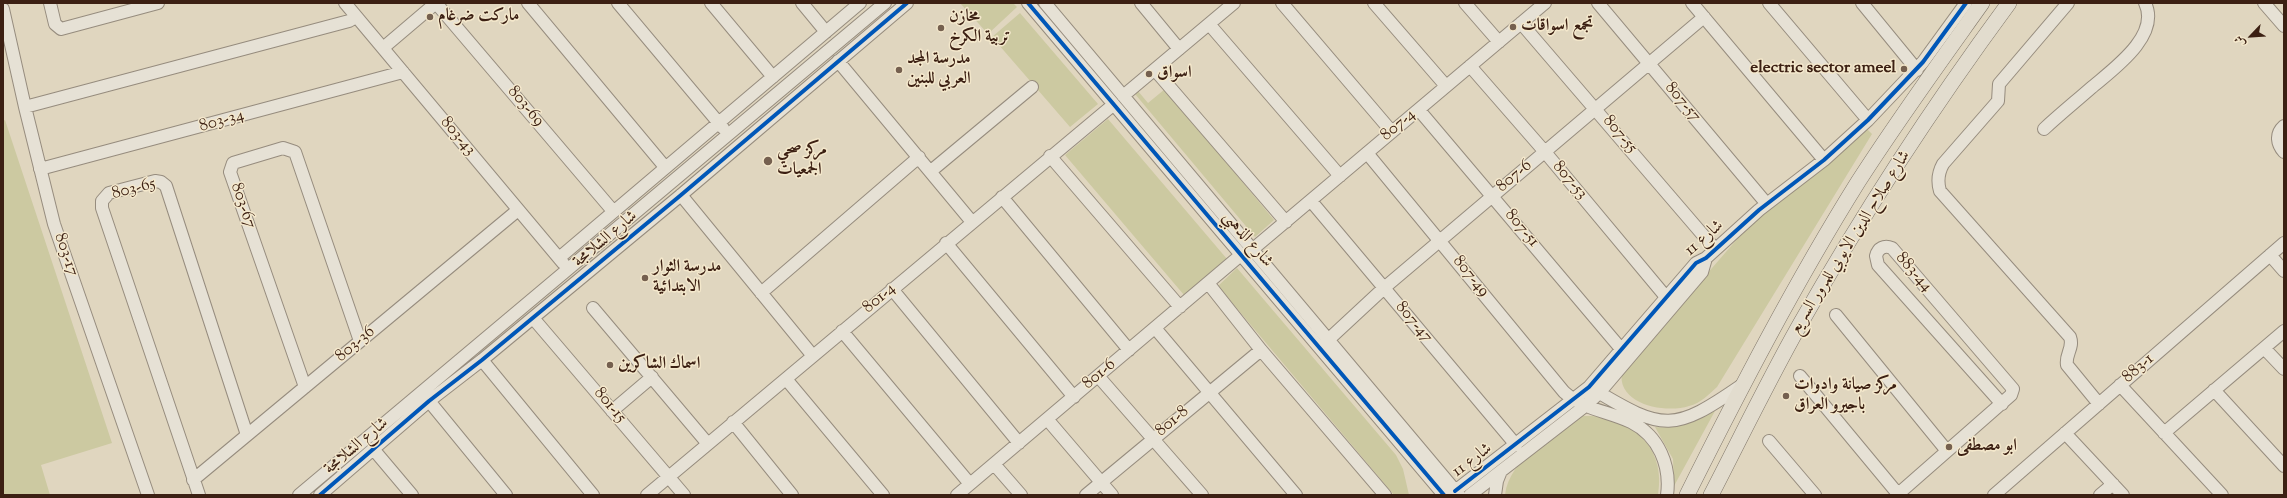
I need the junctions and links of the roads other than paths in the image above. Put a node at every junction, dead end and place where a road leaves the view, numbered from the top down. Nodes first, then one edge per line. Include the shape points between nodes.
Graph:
1 (50, 3) edge
2 (158, 3) edge
3 (345, 3) edge
4 (436, 3) edge
5 (528, 3) edge
6 (618, 3) edge
7 (711, 3) edge
8 (802, 3) edge
9 (860, 3) edge
10 (885, 3) edge
11 (907, 3) edge
12 (1028, 3) edge
13 (1045, 3) edge
14 (1141, 3) edge
15 (1234, 3) edge
16 (1282, 3) edge
17 (1374, 3) edge
18 (1465, 3) edge
19 (1545, 3) edge
20 (1598, 3) edge
21 (1692, 3) edge
22 (1768, 3) edge
23 (1862, 3) edge
24 (1982, 3) edge
25 (2009, 3) edge
26 (2068, 3) edge
27 (2145, 3) edge
28 (2264, 3) edge
29 (1960, 6) edge
30 (3, 9) edge
31 (356, 16) junction
32 (1704, 17) junction
33 (1521, 23) junction
34 (1209, 24) junction
35 (2284, 26) edge
36 (826, 32) junction
37 (1499, 42) junction
38 (383, 48) junction
39 (1178, 50) junction
40 (838, 61) junction
41 (1648, 64) junction
42 (1470, 66) junction
43 (1155, 70) junction
44 (1917, 70) junction
45 (403, 72) junction
46 (773, 76) junction
47 (1446, 86) junction
48 (1032, 87) dead end
49 (1124, 96) junction
50 (1113, 105) junction
51 (24, 107) junction
52 (1596, 109) junction
53 (1418, 110) junction
54 (1868, 120) junction
55 (718, 123) junction
56 (2284, 126) edge
57 (2044, 129) dead end
58 (1392, 132) junction
59 (729, 135) junction
60 (1545, 152) junction
61 (2284, 152) edge
62 (1367, 153) junction
63 (1050, 156) junction
64 (919, 157) junction
65 (1824, 160) junction
66 (665, 167) junction
67 (40, 169) junction
68 (931, 172) junction
69 (1340, 176) junction
70 (681, 195) junction
71 (1493, 196) junction
72 (1002, 197) junction
73 (1311, 201) junction
74 (1766, 203) junction
75 (518, 210) junction
76 (613, 211) junction
77 (972, 222) junction
78 (1286, 222) junction
79 (1440, 241) junction
80 (946, 243) junction
81 (2284, 243) edge
82 (1715, 249) junction
83 (1248, 252) junction
84 (2270, 255) junction
85 (558, 258) junction
86 (1706, 258) junction
87 (569, 270) junction
88 (2284, 270) edge
89 (1208, 283) junction
90 (1384, 288) junction
91 (892, 289) junction
92 (761, 293) junction
93 (1666, 297) junction
94 (1180, 307) junction
95 (593, 308) dead end
96 (1836, 315) dead end
97 (533, 318) junction
98 (1155, 328) junction
99 (842, 331) junction
100 (2284, 331) edge
101 (1328, 340) junction
102 (360, 341) junction
103 (2264, 348) junction
104 (1129, 350) junction
105 (1261, 350) junction
106 (1622, 350) junction
107 (813, 356) junction
108 (482, 360) junction
109 (2284, 369) edge
110 (1098, 376) junction
111 (1800, 376) dead end
112 (652, 377) junction
113 (786, 379) junction
114 (1742, 385) junction
115 (2120, 385) junction
116 (305, 387) junction
117 (1594, 390) junction
118 (2214, 390) junction
119 (1210, 392) junction
120 (1074, 397) junction
121 (1574, 400) junction
122 (429, 401) junction
123 (2002, 404) junction
124 (2099, 404) junction
125 (1585, 406) junction
126 (612, 410) junction
127 (1047, 420) junction
128 (733, 422) junction
129 (2066, 433) junction
130 (2164, 433) junction
131 (248, 435) junction
132 (1154, 439) junction
133 (1769, 441) dead end
134 (1019, 443) junction
135 (708, 444) junction
136 (1516, 445) junction
137 (374, 450) junction
138 (1948, 451) junction
139 (994, 464) junction
140 (2284, 466) edge
141 (1502, 471) junction
142 (669, 477) junction
143 (193, 480) junction
144 (1102, 482) junction
145 (970, 484) junction
146 (2113, 484) junction
147 (1458, 493) edge
148 (148, 495) edge
149 (199, 495) edge
150 (299, 495) edge
151 (320, 495) edge
152 (412, 495) edge
153 (506, 495) edge
154 (593, 495) edge
155 (647, 495) edge
156 (684, 495) edge
157 (792, 495) edge
158 (883, 495) edge
159 (957, 495) edge
160 (1021, 495) edge
161 (1086, 495) edge
162 (1112, 495) edge
163 (1202, 495) edge
164 (1296, 495) edge
165 (1385, 495) edge
166 (1444, 495) edge
167 (1470, 495) edge
168 (1495, 495) edge
169 (1667, 495) edge
170 (1687, 495) edge
171 (1711, 495) edge
172 (1815, 495) edge
173 (1898, 495) edge
174 (1994, 495) edge
175 (2100, 495) edge
176 (2123, 495) edge
177 (2222, 495) edge

1 - 2 street via 55,24 61,29
3 - 31 street, 803-43
4 - 38 street
4 - 76 street, 803-69
5 - 66 street
6 - 55 street
7 - 46 street
8 - 36 street
9 - 36 street
10 - 59 street, شارع الشلامجة
11 - 40 street, شارع الشلامجة
12 - 50 street, شارع الذهبي
13 - 49 street, شارع الذهبي
14 - 39 street
15 - 34 street
16 - 58 street
17 - 47 street
18 - 37 street
19 - 33 street, 807-4
20 - 41 street, 807-57
21 - 32 street
22 - 54 street
23 - 44 street
24 - 114 main road, شارع صلاح الدين الايوبي للمرور السريع via 1858,182
25 - 171 main road, شارع صلاح الدين الايوبي للمرور السريع via 1945,94 1833,268 1798,328
26 - 124 street via 1999,84 1998,101 1943,164 1938,183 1940,191 2070,337 2072,346 2067,365
27 - 57 street via 2148,15 2145,30 2128,56
28 - 35 street
29 - 44 street, شارع 11
30 - 51 street, 803-17
31 - 38 street, 803-43
31 - 51 street via 349,21
32 - 41 street, 807-6
32 - 65 street
33 - 37 street, 807-4
33 - 52 street, 807-55
34 - 39 street
34 - 69 street
36 - 46 street
37 - 42 street, 807-4
38 - 45 street, 803-43
39 - 43 street
40 - 64 street
40 - 70 street, شارع الشلامجة
41 - 52 street, 807-6
41 - 74 street, 807-57
42 - 47 street, 807-4
42 - 60 street, 807-53
43 - 49 street
43 - 78 street
44 - 54 street, شارع 11
45 - 67 street, 803-34
45 - 75 street, 803-43
46 - 55 street
47 - 53 street, 807-4
48 - 68 street
49 - 83 street, شارع الذهبي
50 - 63 street, 801-4
50 - 83 street, شارع الذهبي
51 - 67 street, 803-17
52 - 60 street, 807-6
52 - 82 street, 807-55
53 - 58 street, 807-4
53 - 71 street, 807-51
54 - 65 street, شارع 11
55 - 59 street
55 - 66 street
56 - 61 street via 2278,143
58 - 62 street, 807-4
59 - 87 street, شارع الشلامجة
60 - 71 street, 807-6
60 - 93 street, 807-53
62 - 69 street, 807-4
62 - 79 street, 807-49
63 - 72 street, 801-4
63 - 94 street
64 - 68 street
64 - 92 street
65 - 74 street, شارع 11
66 - 76 street
67 - 148 street, 803-17 via 54,224
68 - 77 street
69 - 73 street, 807-4
70 - 92 street
70 - 97 street, شارع الشلامجة
71 - 79 street, 807-6
71 - 106 street, 807-51
72 - 77 street, 801-4
72 - 104 street
73 - 78 street, 807-4
73 - 90 street, 807-47
74 - 82 street, شارع 11
75 - 85 street, 803-43
75 - 102 street, 803-36
76 - 85 street
77 - 80 street, 801-4
78 - 83 street, 807-4
79 - 90 street, 807-6
79 - 121 street, 807-49 via 1564,392
80 - 91 street, 801-4
80 - 120 street
81 - 84 street, 883-1
82 - 86 street, شارع 11
83 - 89 street, 801-6
83 - 101 street, شارع الذهبي
83 - 166 street, شارع الذهبي
84 - 88 street
84 - 115 street, 883-1
85 - 87 street, 803-43
86 - 93 street, شارع 11 via 1696,263
86 - 117 street, شارع 11 via 1702,272
87 - 150 street, شارع الشلامجة
89 - 94 street, 801-6
89 - 105 street
90 - 101 street, 807-6
90 - 136 street, 807-47
91 - 99 street, 801-4
91 - 134 street
92 - 107 street
93 - 106 street, شارع 11
94 - 98 street, 801-6
95 - 112 street
96 - 138 street
97 - 108 street, شارع الشلامجة
97 - 126 street, 801-15
98 - 104 street, 801-6
98 - 119 street
99 - 107 street, 801-4
99 - 145 street
100 - 103 street
101 - 147 street, شارع الذهبي
102 - 116 street, 803-36
102 - 116 street, 803-67 via 295,152 283,148 233,163 230,172
103 - 109 street
103 - 118 street
104 - 110 street, 801-6
105 - 119 street, 801-8
105 - 165 street
106 - 117 street, شارع 11
107 - 113 street, 801-4
108 - 122 street, شارع الشلامجة
108 - 154 street
110 - 120 street, 801-6
110 - 132 street
111 - 173 street
112 - 126 street
112 - 135 street
113 - 128 street, 801-4
113 - 158 street
114 - 117 street via 1700,413 1672,420 1653,420 1637,415
114 - 170 main road, شارع صلاح الدين الايوبي للمرور السريع
115 - 124 street, 883-1
115 - 130 street
116 - 131 street, 803-36
117 - 121 street, شارع 11
117 - 125 street, شارع 11
118 - 130 street
118 - 140 street
119 - 132 street, 801-8
119 - 164 street
120 - 127 street, 801-6
121 - 125 street, 807-49
121 - 136 street, شارع 11
122 - 137 street, شارع الشلامجة
122 - 153 street
123 - 123 street, 883-44 via 1878,265 1876,256 1879,250 1884,247 1892,248 2010,383 2013,389 2011,395
123 - 138 street
124 - 129 street, 883-1
125 - 141 street, شارع 11
125 - 169 street, 807-49 via 1632,423 1650,437 1667,466
126 - 142 street, 801-15
127 - 134 street, 801-6
127 - 144 street
128 - 135 street, 801-4
128 - 157 street
129 - 146 street
129 - 174 street, 883-1
130 - 177 street
131 - 143 street, 803-36
131 - 143 street, 803-65 via 166,186 155,181 109,193 102,201 102,208
132 - 144 street, 801-8
132 - 163 street
133 - 172 street
134 - 139 street, 801-6
135 - 142 street, 801-4
136 - 147 street, شارع 11
137 - 151 street, شارع الشلامجة
137 - 152 street
138 - 173 street
139 - 145 street, 801-6
139 - 160 street
141 - 167 street, شارع 11
141 - 168 street
142 - 155 street, 801-4
142 - 156 street, 801-15
143 - 149 street, 803-65
144 - 161 street, 801-8
144 - 162 street
145 - 159 street, 801-6
146 - 175 street
146 - 176 street

